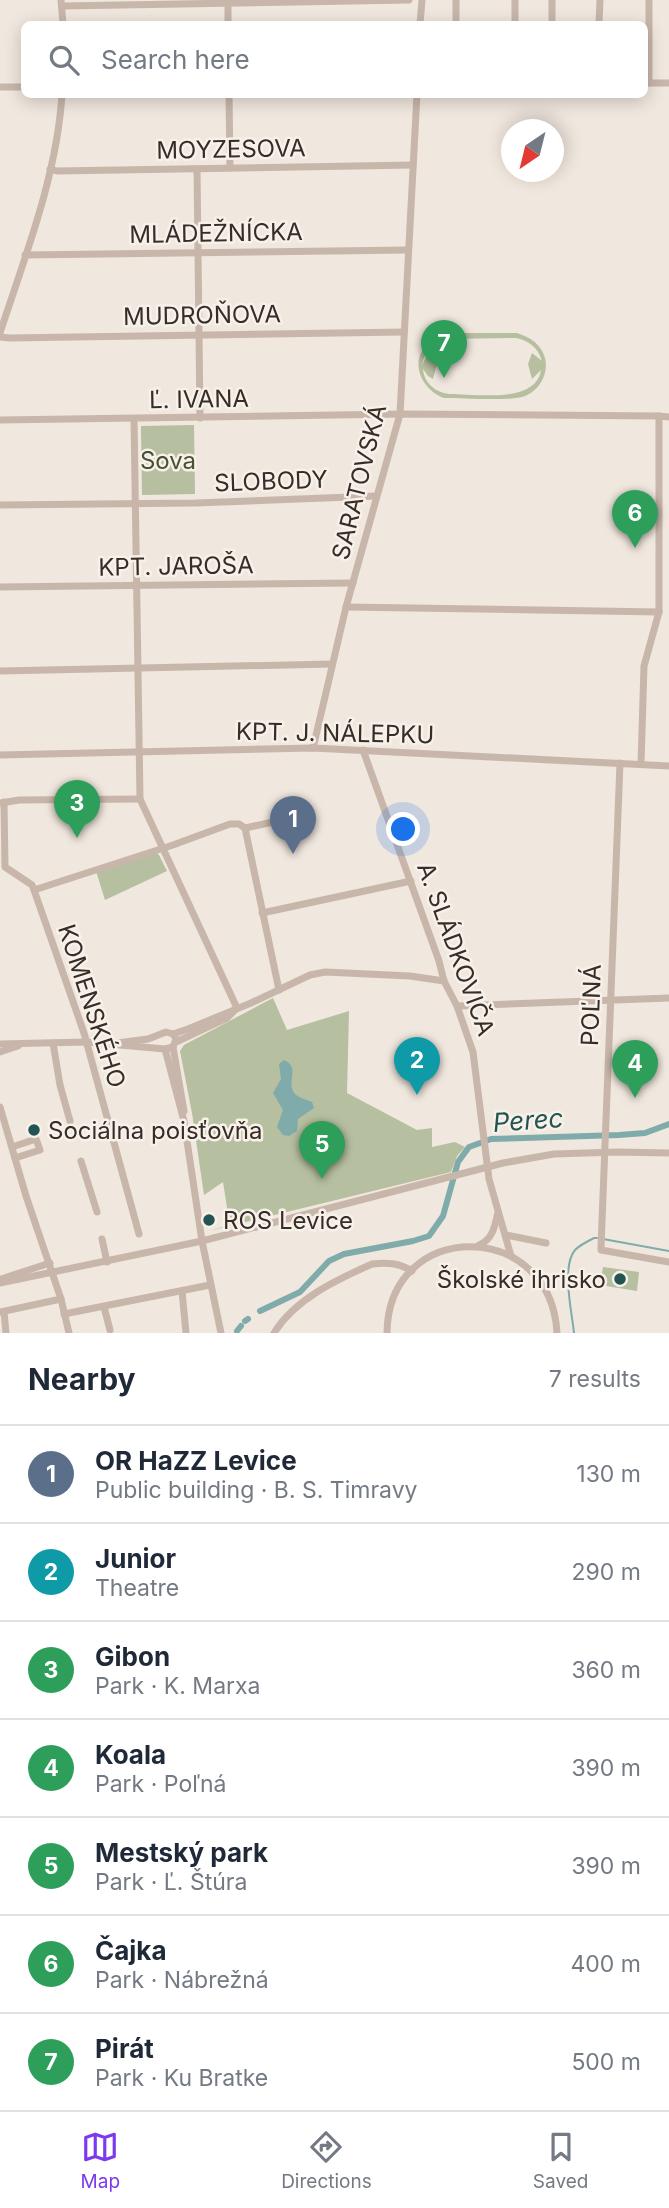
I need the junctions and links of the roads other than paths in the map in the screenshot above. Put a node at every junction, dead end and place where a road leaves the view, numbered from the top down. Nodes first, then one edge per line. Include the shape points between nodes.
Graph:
1 (409, 0) edge
2 (422, 0) edge
3 (456, 0) edge
4 (515, 0) edge
5 (552, 0) edge
6 (600, 0) edge
7 (649, 0) edge
8 (369, 1) edge
9 (193, 2) edge
10 (62, 3) edge
11 (228, 3) junction
12 (63, 21) edge
13 (228, 21) edge
14 (420, 21) edge
15 (456, 21) edge
16 (515, 21) edge
17 (552, 21) edge
18 (599, 21) edge
19 (648, 42) edge
20 (648, 83) edge
21 (669, 83) edge
22 (0, 87) edge
23 (21, 88) edge
24 (62, 98) edge
25 (229, 98) edge
26 (417, 98) edge
27 (413, 164) junction
28 (230, 168) junction
29 (50, 169) junction
30 (197, 169) junction
31 (408, 250) junction
32 (198, 253) junction
33 (25, 255) junction
34 (404, 332) junction
35 (199, 334) junction
36 (0, 335) edge
37 (400, 414) junction
38 (659, 415) junction
39 (669, 417) edge
40 (201, 418) junction
41 (134, 419) junction
42 (0, 420) edge
43 (376, 496) junction
44 (135, 504) junction
45 (0, 505) edge
46 (353, 583) junction
47 (137, 585) junction
48 (0, 587) edge
49 (346, 607) junction
50 (659, 612) junction
51 (332, 664) junction
52 (138, 668) junction
53 (0, 671) edge
54 (313, 748) junction
55 (363, 750) junction
56 (139, 752) junction
57 (0, 755) edge
58 (620, 764) junction
59 (641, 764) junction
60 (669, 766) edge
61 (140, 799) junction
62 (2, 802) edge
63 (301, 816) dead end
64 (245, 828) junction
65 (162, 847) junction
66 (411, 881) junction
67 (34, 890) junction
68 (262, 913) junction
69 (444, 981) junction
70 (279, 990) junction
71 (669, 998) edge
72 (611, 1000) junction
73 (237, 1008) junction
74 (458, 1008) junction
75 (173, 1034) junction
76 (159, 1036) junction
77 (86, 1042) junction
78 (53, 1043) junction
79 (117, 1043) junction
80 (0, 1044) edge
81 (22, 1045) junction
82 (169, 1047) junction
83 (0, 1052) edge
84 (0, 1107) edge
85 (70, 1121) dead end
86 (12, 1147) junction
87 (605, 1153) junction
88 (669, 1153) edge
89 (15, 1158) junction
90 (81, 1161) dead end
91 (487, 1168) junction
92 (498, 1208) junction
93 (97, 1212) dead end
94 (139, 1234) dead end
95 (506, 1235) junction
96 (102, 1239) dead end
97 (201, 1241) junction
98 (546, 1243) dead end
99 (477, 1246) junction
100 (511, 1256) junction
101 (107, 1262) junction
102 (669, 1262) edge
103 (51, 1267) junction
104 (412, 1271) junction
105 (0, 1281) edge
106 (210, 1285) junction
107 (182, 1291) junction
108 (61, 1299) junction
109 (104, 1307) junction
110 (2, 1312) edge
111 (64, 1314) junction
112 (110, 1330) dead end
113 (6, 1333) edge
114 (69, 1333) edge
115 (186, 1333) edge
116 (221, 1333) edge
117 (275, 1333) edge
118 (387, 1333) edge
119 (557, 1333) edge

1 - 8 street
2 - 14 street
3 - 15 street
4 - 16 street
5 - 17 street
6 - 18 street
7 - 19 street
8 - 11 street
9 - 10 street
9 - 11 street
10 - 12 street
11 - 13 street
20 - 21 street
22 - 23 street
24 - 29 street
25 - 28 street
26 - 27 street, SARATOVSKÁ
27 - 28 street, MOYZESOVA
27 - 31 street, SARATOVSKÁ
28 - 30 street, MOYZESOVA
29 - 30 street, MOYZESOVA
29 - 33 street
30 - 32 street
31 - 32 street, MLÁDEŽNÍCKA
31 - 34 street, SARATOVSKÁ
32 - 33 street, MLÁDEŽNÍCKA
32 - 35 street
33 - 36 street
34 - 35 street, MUDROŇOVA
34 - 37 street, SARATOVSKÁ
35 - 36 street, MUDROŇOVA
35 - 40 street
37 - 38 street, Ľ. IVANA
37 - 40 street, Ľ. IVANA
37 - 43 street, SARATOVSKÁ
38 - 39 street, Ľ. IVANA
38 - 50 street
40 - 41 street, Ľ. IVANA
41 - 42 street, Ľ. IVANA
41 - 44 street
43 - 44 street, SLOBODY
43 - 46 street, SARATOVSKÁ
44 - 45 street, SLOBODY
44 - 47 street
46 - 47 street, KPT. JAROŠA
46 - 49 street, SARATOVSKÁ
47 - 48 street, KPT. JAROŠA
47 - 52 street
49 - 50 street
49 - 51 street, SARATOVSKÁ
50 - 59 street via 644,666
51 - 52 street
51 - 54 street, SARATOVSKÁ
52 - 53 street
52 - 56 street
54 - 55 street, KPT. J. NÁLEPKU
54 - 56 street, KPT. J. NÁLEPKU
55 - 58 street, KPT. J. NÁLEPKU
55 - 66 street, A. SLÁDKOVIČA
56 - 57 street, KPT. J. NÁLEPKU
56 - 61 street
58 - 59 street, KPT. J. NÁLEPKU
58 - 72 street, POĽNÁ
59 - 60 street, KPT. J. NÁLEPKU
61 - 62 street
61 - 65 street
62 - 67 street via 5,867
63 - 64 street
64 - 65 street via 230,824
64 - 68 street
65 - 67 street
65 - 73 street
66 - 68 street
66 - 69 street, A. SLÁDKOVIČA
67 - 77 street, KOMENSKÉHO
68 - 70 street
69 - 70 street via 325,972
69 - 74 street, A. SLÁDKOVIČA
70 - 73 street
71 - 72 street
72 - 74 street
72 - 87 street, POĽNÁ
73 - 75 street
73 - 82 street via 227,1018
74 - 91 street, A. SLÁDKOVIČA via 473,1052
75 - 76 street
75 - 82 street
76 - 79 street
76 - 82 street via 159,1044
77 - 78 street
77 - 79 street
77 - 94 street, KOMENSKÉHO
78 - 81 street
78 - 85 street
79 - 82 street
80 - 81 street
81 - 83 street
82 - 97 street
84 - 86 street
86 - 89 street
86 - 89 street via 36,1139 40,1150
87 - 88 street
87 - 91 street via 554,1154
87 - 102 street, POĽNÁ via 601,1251
89 - 103 street
90 - 93 street
91 - 92 street, A. SLÁDKOVIČA
91 - 97 street
92 - 95 street, A. SLÁDKOVIČA
92 - 99 street via 494,1230
95 - 98 street
95 - 100 street, A. SLÁDKOVIČA
96 - 101 street
97 - 101 street
97 - 106 street
99 - 100 street
99 - 104 street via 431,1255
100 - 119 street via 546,1290 555,1310
101 - 103 street
103 - 105 street
103 - 108 street
104 - 117 street via 385,1262 372,1264 298,1304
104 - 118 street via 392,1303
106 - 107 street
106 - 116 street
107 - 109 street
107 - 115 street
108 - 110 street
108 - 111 street
109 - 111 street
109 - 112 street
110 - 113 street
111 - 114 street

